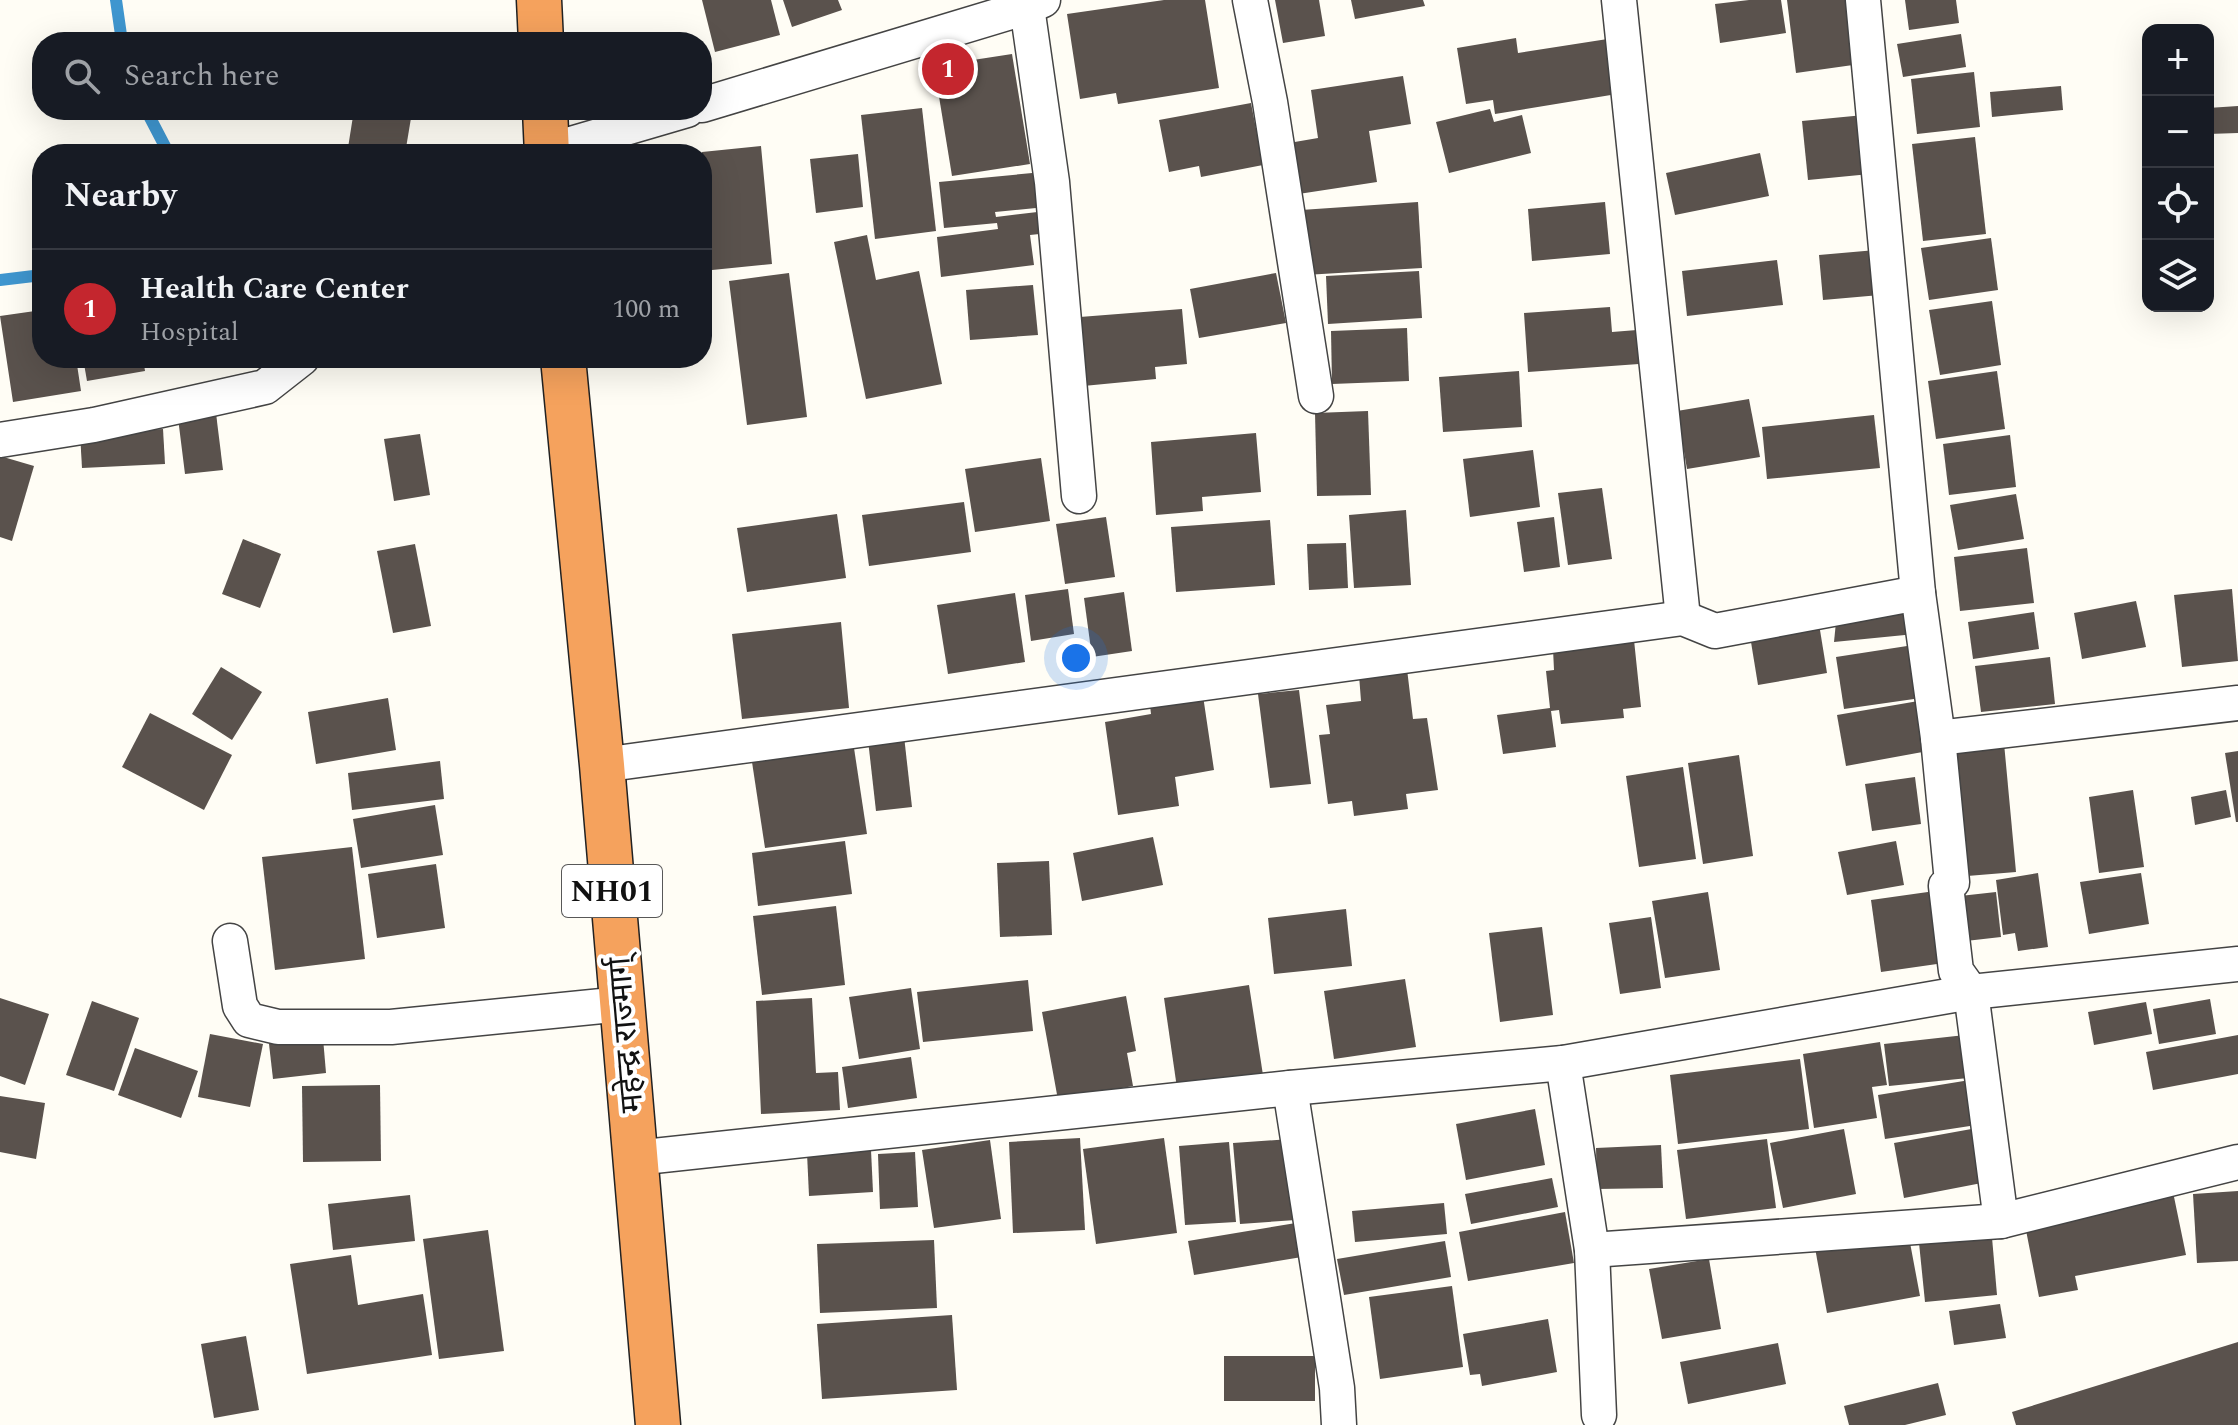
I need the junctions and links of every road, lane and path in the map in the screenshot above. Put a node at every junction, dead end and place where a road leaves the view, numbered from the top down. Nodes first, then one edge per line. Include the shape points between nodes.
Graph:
1 (539, 0) edge
2 (1250, 0) edge
3 (1619, 0) edge
4 (1863, 0) edge
5 (1035, 4) edge
6 (541, 32) edge
7 (712, 102) edge
8 (637, 120) edge
9 (546, 138) edge
10 (289, 368) edge
11 (564, 368) edge
12 (1316, 396) dead end
13 (0, 440) edge
14 (1079, 496) dead end
15 (1918, 593) junction
16 (1683, 618) junction
17 (2238, 703) edge
18 (1938, 738) junction
19 (602, 765) junction
20 (230, 941) dead end
21 (2238, 964) edge
22 (1971, 992) junction
23 (622, 1004) junction
24 (1563, 1063) junction
25 (1290, 1088) junction
26 (635, 1158) junction
27 (2238, 1162) edge
28 (2001, 1221) junction
29 (1592, 1250) junction
30 (1599, 1415) dead end
31 (658, 1425) edge
32 (1339, 1425) edge

1 - 6 highway
2 - 12 street
3 - 16 street
4 - 15 street
5 - 7 street
5 - 14 street
8 - 9 street
10 - 13 street via 265,387
11 - 19 highway, महेन्द्र राज्मार्ग् / NH01
15 - 16 street via 1715,631
15 - 18 street
16 - 19 street
17 - 18 street
18 - 22 street via 1956,971
19 - 23 highway, महेन्द्र राज्मार्ग् / NH01
20 - 23 street via 240,1006 249,1020 278,1027 391,1027
21 - 22 street
22 - 24 street
22 - 28 street
23 - 26 highway, महेन्द्र राज्मार्ग् / NH01
24 - 25 street
24 - 29 street
25 - 26 street
25 - 32 street
26 - 31 highway, महेन्द्र राज्मार्ग् / NH01
27 - 28 street
28 - 29 street
29 - 30 street

